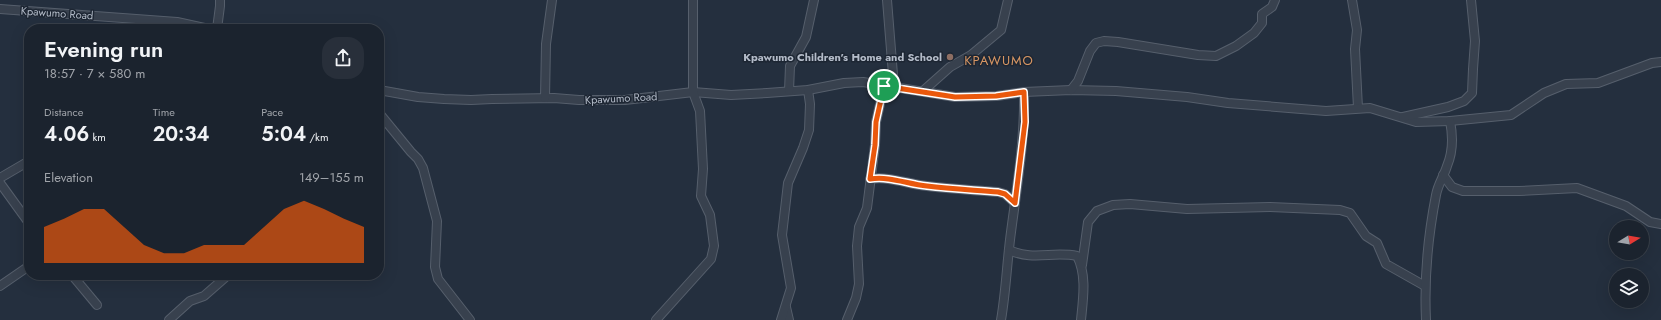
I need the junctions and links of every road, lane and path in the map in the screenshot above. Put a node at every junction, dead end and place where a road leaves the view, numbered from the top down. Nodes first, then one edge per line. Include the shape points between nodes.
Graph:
1 (220, 0) edge
2 (552, 0) edge
3 (693, 0) edge
4 (814, 0) edge
5 (887, 0) edge
6 (1008, 0) edge
7 (1275, 0) edge
8 (1352, 0) edge
9 (1471, 0) edge
10 (0, 9) edge
11 (186, 24) edge
12 (218, 24) edge
13 (1661, 62) edge
14 (884, 86) junction
15 (894, 87) junction
16 (808, 90) junction
17 (1071, 90) junction
18 (384, 91) edge
19 (789, 91) junction
20 (923, 91) junction
21 (693, 92) junction
22 (1024, 92) junction
23 (545, 98) junction
24 (1358, 108) junction
25 (1402, 117) junction
26 (384, 119) edge
27 (1450, 121) junction
28 (24, 163) edge
29 (1443, 175) junction
30 (0, 178) edge
31 (870, 179) junction
32 (0, 183) edge
33 (1015, 203) junction
34 (24, 216) edge
35 (1661, 224) edge
36 (1009, 250) junction
37 (1082, 265) junction
38 (24, 269) edge
39 (76, 280) edge
40 (222, 280) edge
41 (0, 286) edge
42 (1425, 286) junction
43 (97, 305) dead end
44 (786, 306) junction
45 (168, 320) edge
46 (470, 320) edge
47 (656, 320) edge
48 (782, 320) edge
49 (789, 320) edge
50 (847, 320) edge
51 (1001, 320) edge
52 (1082, 320) edge
53 (1426, 320) edge

1 - 12 street
2 - 23 street via 546,44
3 - 21 street
4 - 19 street via 806,37 790,66
5 - 15 street
6 - 20 street via 1001,30 971,55 950,67
7 - 17 street via 1272,7 1262,14 1262,23 1254,33 1216,56 1118,42 1096,43
8 - 24 street via 1357,30 1355,49
9 - 25 street via 1475,41 1472,92 1464,101 1448,107
10 - 11 street, Kpawumo Road
13 - 27 street, Kpawumo Road via 1598,83 1566,84 1544,93 1511,115
14 - 15 street, Kpawumo Road
14 - 16 street, Kpawumo Road via 864,82 844,83
14 - 31 street via 876,122
15 - 20 street, Kpawumo Road
16 - 19 street, Kpawumo Road
16 - 44 street via 809,130 788,183 782,235 791,288
17 - 22 street, Kpawumo Road
17 - 24 street, Kpawumo Road via 1116,91 1326,111
18 - 23 street, Kpawumo Road via 418,98
19 - 21 street, Kpawumo Road via 731,95
20 - 22 street, Kpawumo Road via 955,97
21 - 23 street, Kpawumo Road via 625,100
21 - 47 street via 700,111 703,169 701,196 710,215 714,246 711,259
22 - 33 street via 1025,122
24 - 25 street, Kpawumo Road via 1370,108
25 - 27 street, Kpawumo Road via 1416,122
26 - 46 street via 423,168 437,221 436,273 449,295
27 - 29 street via 1453,137 1448,166
28 - 30 street
29 - 35 street via 1452,187 1469,192 1577,188 1626,206 1650,222
29 - 42 street via 1436,193
31 - 33 street via 896,179 902,183 928,187 998,192 1005,194
31 - 50 street via 867,208 859,227 857,246 859,284
32 - 34 street
33 - 36 street
36 - 37 street via 1020,255 1069,254 1077,256
36 - 51 street
37 - 42 street via 1088,222 1097,211 1113,205 1187,209 1270,207 1340,210 1350,213 1366,236 1377,243 1386,264
37 - 52 street
38 - 41 street
39 - 43 street
40 - 45 street via 204,296 190,301
42 - 53 street
44 - 48 street
44 - 49 street

